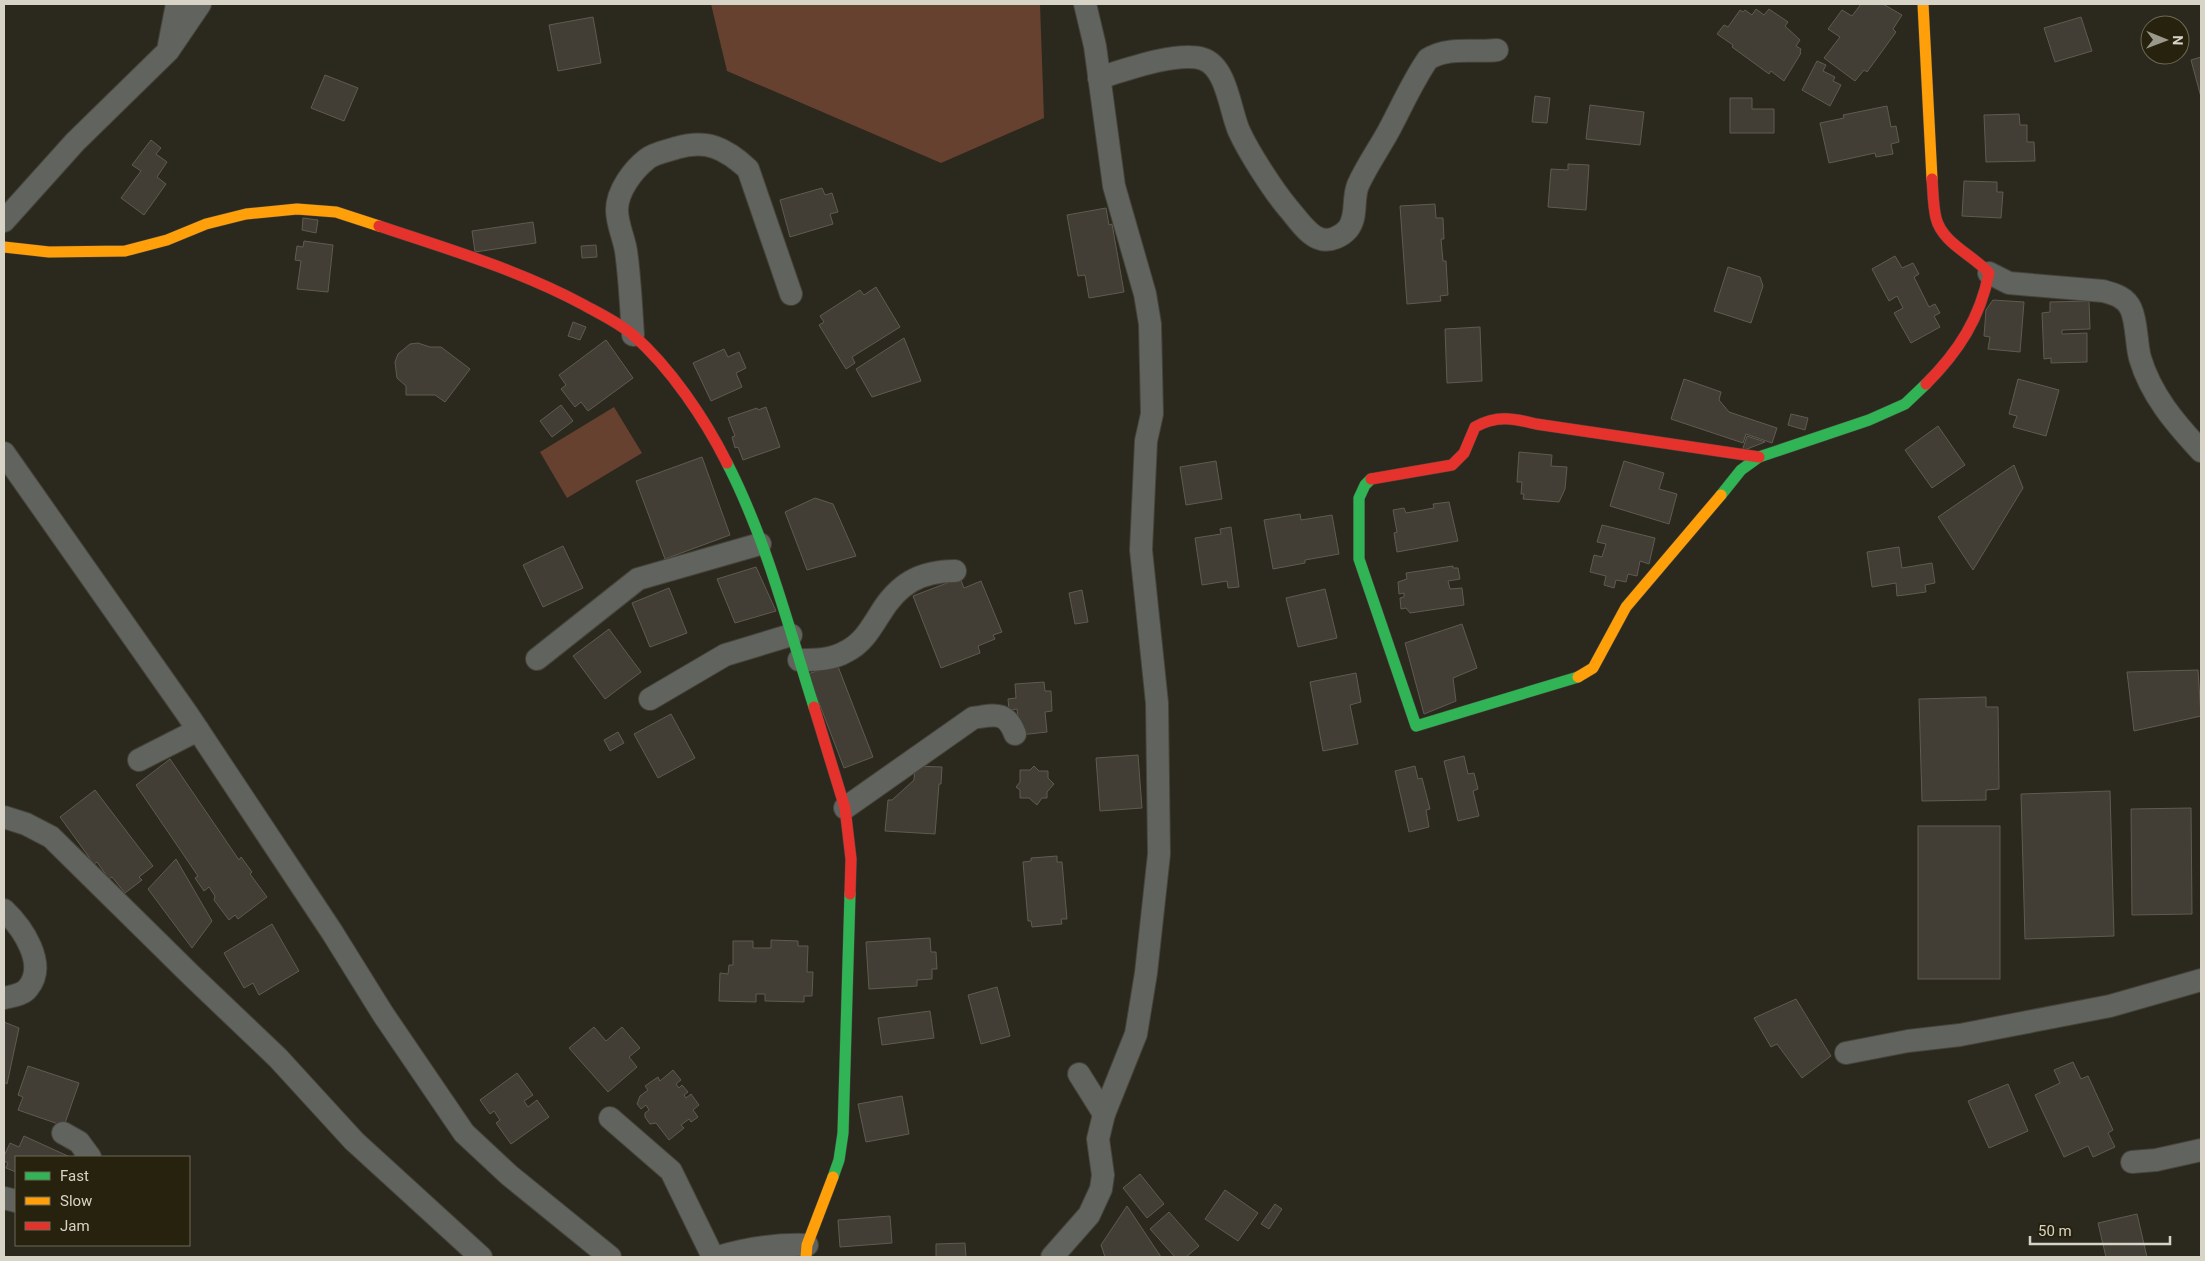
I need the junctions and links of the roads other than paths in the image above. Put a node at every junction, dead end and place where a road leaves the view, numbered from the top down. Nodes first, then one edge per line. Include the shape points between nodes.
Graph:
1 (177, 4) edge
2 (200, 4) edge
3 (1085, 4) edge
4 (1922, 6) edge
5 (1497, 50) dead end
6 (168, 51) junction
7 (1099, 78) junction
8 (4, 221) edge
9 (4, 247) edge
10 (1989, 273) junction
11 (791, 294) dead end
12 (633, 335) junction
13 (2201, 451) edge
14 (4, 453) edge
15 (1760, 457) junction
16 (760, 544) junction
17 (955, 571) dead end
18 (791, 634) junction
19 (538, 659) dead end
20 (799, 660) junction
21 (650, 699) dead end
22 (198, 730) junction
23 (1015, 734) dead end
24 (139, 760) dead end
25 (845, 808) junction
26 (4, 817) edge
27 (4, 910) edge
28 (2201, 980) edge
29 (4, 998) edge
30 (1846, 1053) dead end
31 (1078, 1074) dead end
32 (1104, 1114) junction
33 (610, 1118) dead end
34 (64, 1133) dead end
35 (2201, 1150) edge
36 (89, 1156) edge
37 (2132, 1162) dead end
38 (806, 1251) edge
39 (1059, 1255) edge
40 (481, 1257) edge
41 (610, 1257) edge
42 (713, 1257) edge
43 (718, 1257) edge

1 - 6 street
2 - 6 street
3 - 7 street
4 - 10 street via 1936,218 1945,236
5 - 7 street via 1438,53 1428,60 1358,186 1355,214 1349,228 1341,236 1330,239 1320,239 1309,232 1279,197 1239,131 1227,91 1218,71 1209,61 1185,58 1153,62
6 - 8 street via 76,142
7 - 32 street via 1114,186 1145,294 1150,324 1152,414 1146,441 1141,550 1157,703 1159,854 1136,1034
9 - 12 street via 50,252 125,251 246,214 297,209 336,212 494,264 563,294
10 - 13 street via 2009,283 2103,291 2117,294 2125,300 2131,308 2140,358 2154,391 2172,420
10 - 15 street via 1984,296 1960,346 1906,404
11 - 12 street via 748,169 732,155 714,146 692,144 648,158 620,193 617,211 626,251
12 - 16 street via 671,376 712,434 738,485
14 - 22 street
15 - 15 street via 1497,417 1476,427 1466,452 1460,461 1452,465 1372,478 1359,498 1359,559 1416,726 1573,680 1592,668 1626,607 1741,470
16 - 18 street
16 - 19 street via 638,579
17 - 20 street via 938,571 915,578 895,592 868,634 848,651 824,660
18 - 20 street
18 - 21 street via 725,655
20 - 25 street
22 - 24 street
22 - 41 street via 464,1133 509,1175
23 - 25 street via 1003,716 973,718
25 - 38 street via 851,859 843,1133 839,1160
26 - 40 street via 26,824 58,843 278,1058 354,1141
27 - 29 street via 32,948 35,970 28,989 20,995
28 - 30 street via 2110,1006
31 - 32 street
32 - 39 street via 1098,1139 1103,1175 1101,1189 1089,1215
33 - 42 street via 671,1171
34 - 36 street via 79,1142
35 - 37 street
38 - 43 street via 782,1244 747,1248

